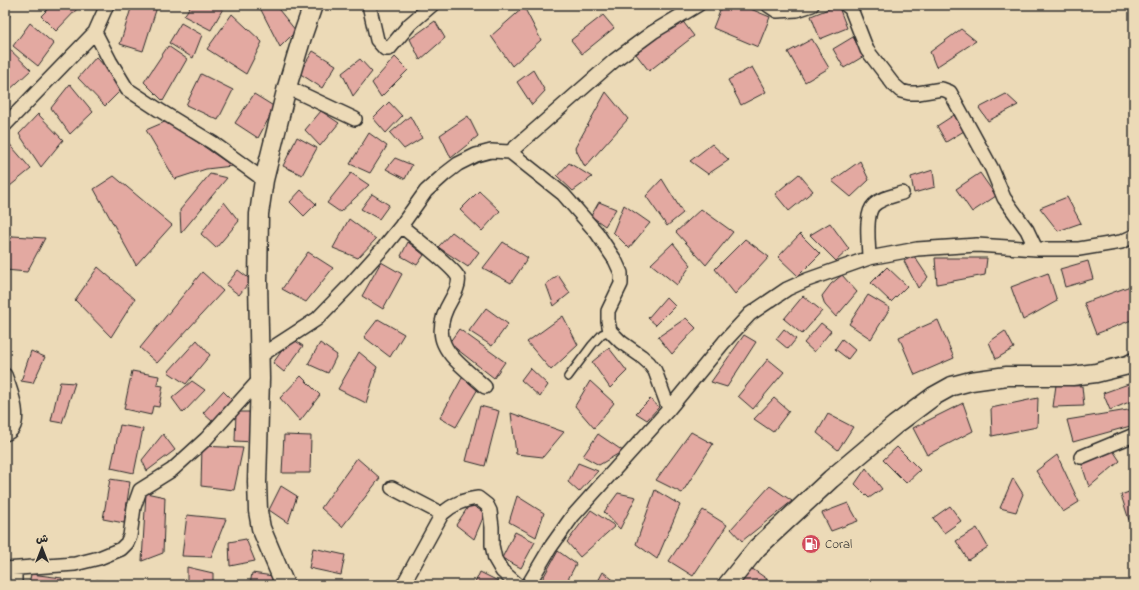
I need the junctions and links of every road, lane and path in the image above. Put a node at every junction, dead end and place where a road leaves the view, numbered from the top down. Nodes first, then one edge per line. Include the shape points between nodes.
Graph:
1 (107, 5) edge
2 (313, 5) edge
3 (369, 5) edge
4 (432, 5) edge
5 (698, 5) edge
6 (768, 5) edge
7 (812, 5) edge
8 (846, 5) edge
9 (95, 32) junction
10 (287, 87) junction
11 (355, 119) dead end
12 (5, 125) edge
13 (510, 152) junction
14 (264, 180) junction
15 (902, 193) dead end
16 (401, 226) junction
17 (1134, 236) edge
18 (1036, 249) junction
19 (869, 258) junction
20 (610, 331) junction
21 (260, 356) junction
22 (1134, 362) edge
23 (5, 374) edge
24 (568, 377) dead end
25 (260, 379) junction
26 (485, 387) dead end
27 (669, 409) junction
28 (5, 434) edge
29 (1134, 435) edge
30 (1081, 457) dead end
31 (392, 488) dead end
32 (442, 514) junction
33 (10, 569) edge
34 (15, 585) edge
35 (285, 585) edge
36 (403, 585) edge
37 (518, 585) edge
38 (528, 585) edge
39 (727, 585) edge

1 - 9 street
2 - 10 street
3 - 4 street via 377,40 385,49 389,49 410,24
5 - 13 street via 653,32 615,60
6 - 7 street via 777,11 797,10
8 - 18 street via 851,9 867,50 893,84 909,93 942,89 950,92 992,169 1004,198 1027,230
9 - 12 street
9 - 14 street via 127,89 213,143
10 - 11 street
10 - 14 street
13 - 16 street via 491,151 458,164 426,190
13 - 20 street via 563,194 597,233 615,260 621,273 621,284 608,310
14 - 21 street via 259,221
15 - 19 street via 883,199 870,210
16 - 21 street via 317,319
16 - 26 street via 449,266 458,278 455,294 446,308 440,334 450,354
17 - 18 street via 1121,242 1079,249
18 - 19 street via 977,245 917,249
19 - 27 street via 787,289 750,314
20 - 24 lane via 602,334
20 - 27 street via 649,363 655,371
21 - 25 street
22 - 39 street via 1096,373 1072,376 1007,376 952,386 895,425 831,480 757,548
23 - 28 street via 16,412 13,426 9,433
25 - 33 street via 206,439 172,470 140,490 134,507 130,536 121,549 75,564
25 - 35 street via 258,512 261,528
27 - 38 street via 572,517
29 - 30 street
31 - 32 street
32 - 36 street
32 - 37 street via 450,506 461,501 478,498 486,505 492,522 495,559 502,571
33 - 34 street

